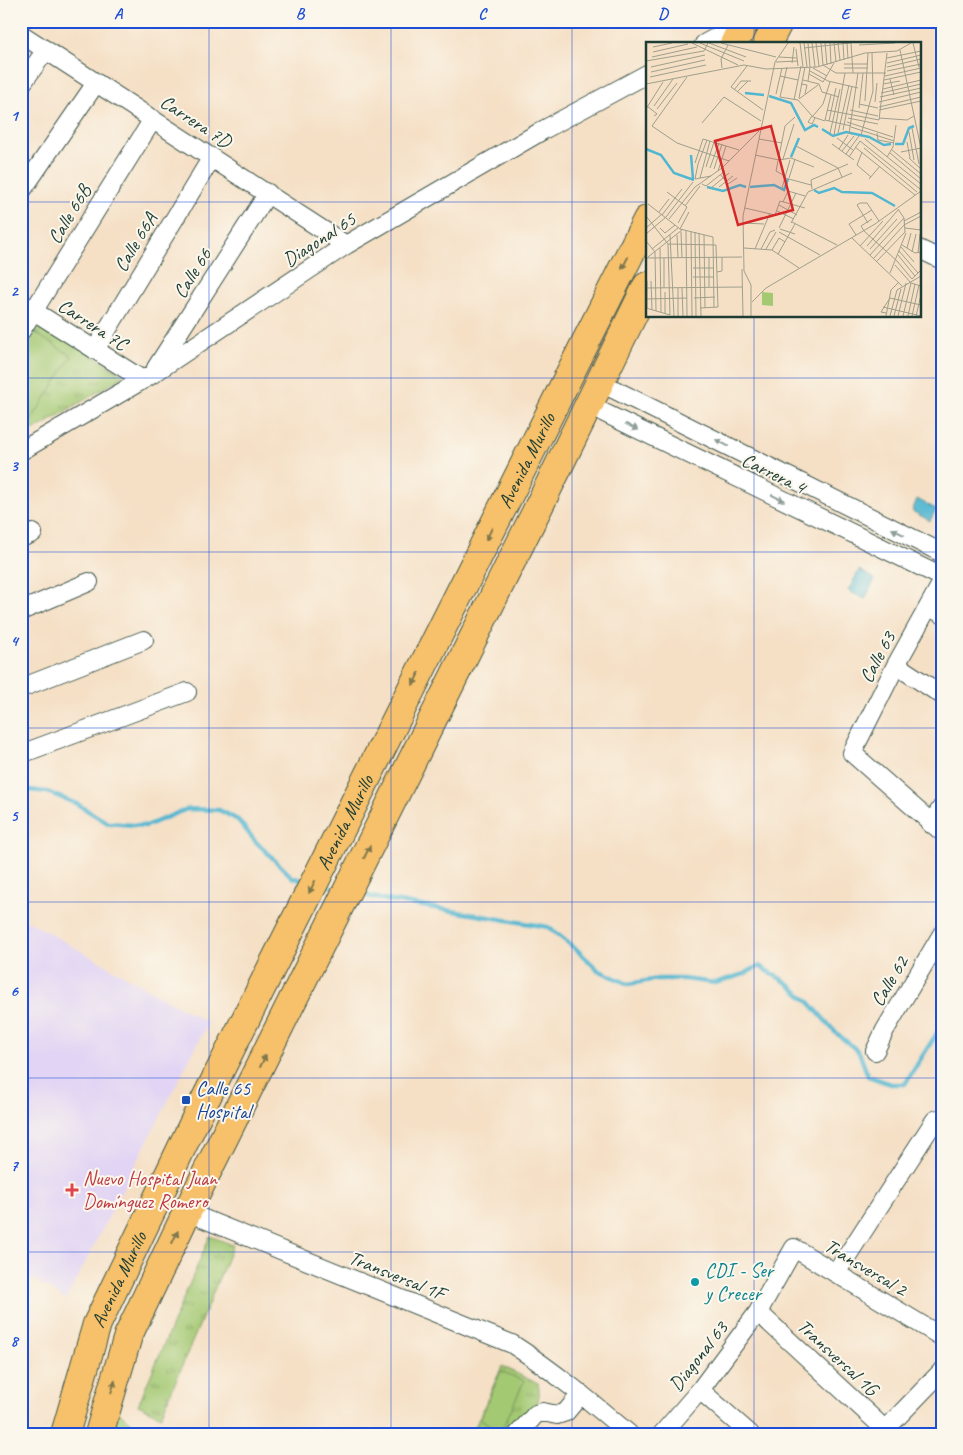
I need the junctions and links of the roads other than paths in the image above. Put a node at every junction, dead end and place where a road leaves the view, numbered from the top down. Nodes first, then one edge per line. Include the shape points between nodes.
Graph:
1 (779, 21) edge
2 (741, 29) edge
3 (21, 34) edge
4 (709, 42) edge
5 (769, 42) edge
6 (46, 50) junction
7 (646, 75) edge
8 (96, 83) junction
9 (21, 85) edge
10 (153, 119) junction
11 (212, 157) junction
12 (21, 192) edge
13 (268, 194) junction
14 (646, 222) edge
15 (346, 246) junction
16 (920, 249) edge
17 (942, 260) edge
18 (646, 288) edge
19 (28, 307) edge
20 (21, 331) edge
21 (95, 350) junction
22 (147, 378) junction
23 (594, 394) junction
24 (690, 428) junction
25 (678, 450) junction
26 (21, 451) edge
27 (942, 553) edge
28 (942, 577) edge
29 (89, 582) dead end
30 (942, 582) edge
31 (935, 610) edge
32 (21, 611) edge
33 (144, 640) dead end
34 (896, 665) junction
35 (21, 688) edge
36 (187, 692) dead end
37 (942, 695) edge
38 (21, 754) edge
39 (942, 807) edge
40 (936, 828) edge
41 (942, 934) edge
42 (875, 1051) dead end
43 (942, 1118) edge
44 (187, 1212) junction
45 (794, 1248) joint
46 (836, 1273) junction
47 (758, 1312) junction
48 (942, 1337) edge
49 (942, 1371) edge
50 (700, 1390) junction
51 (581, 1394) junction
52 (885, 1432) edge
53 (65, 1434) edge
54 (99, 1434) edge
55 (518, 1434) edge
56 (629, 1434) edge
57 (662, 1434) edge
58 (750, 1434) edge

1 - 5 main road
2 - 4 street
3 - 6 street, Carrera 7D
6 - 8 street, Carrera 7D
6 - 9 street
7 - 15 street, Diagonal 65
8 - 10 street, Carrera 7D
8 - 12 street
10 - 11 street, Carrera 7D
10 - 19 street, Calle 66B
11 - 13 street, Carrera 7D
11 - 21 street, Calle 66A
13 - 15 street, Carrera 7D
13 - 22 street, Calle 66
14 -> 53 main road, Avenida Murillo via 195,1120 97,1324
15 - 22 street, Diagonal 65
16 - 17 street
18 - 23 main road, Avenida Murillo
19 - 20 street, Calle 66B
19 - 21 street, Carrera 7C
21 - 22 street, Carrera 7C
22 - 26 street, Diagonal 65
23 - 24 street, Carrera 4
23 -> 25 street, Carrera 4
44 -> 23 main road, Avenida Murillo
24 - 25 street
27 -> 24 street, Carrera 4
25 -> 28 street, Carrera 4
29 - 32 street
30 - 31 street, Calle 63
31 - 34 street, Calle 63
33 - 35 street
34 - 37 street
34 - 40 street, Calle 63 via 852,753
36 - 38 street
39 - 40 street
41 - 42 street, Calle 62
43 - 46 street via 934,1120
44 - 51 street, Transversal 1F via 512,1344
54 -> 44 main road, Avenida Murillo via 128,1336
45 - 46 street, Transversal 2
45 - 47 street, Diagonal 63
46 - 48 street, Transversal 2
47 - 50 street, Diagonal 63
47 - 52 street, Transversal 1G
49 - 52 street
50 - 57 street, Diagonal 63
50 - 58 street
51 - 55 street via 566,1412 536,1414
51 - 56 street, Transversal 1F

